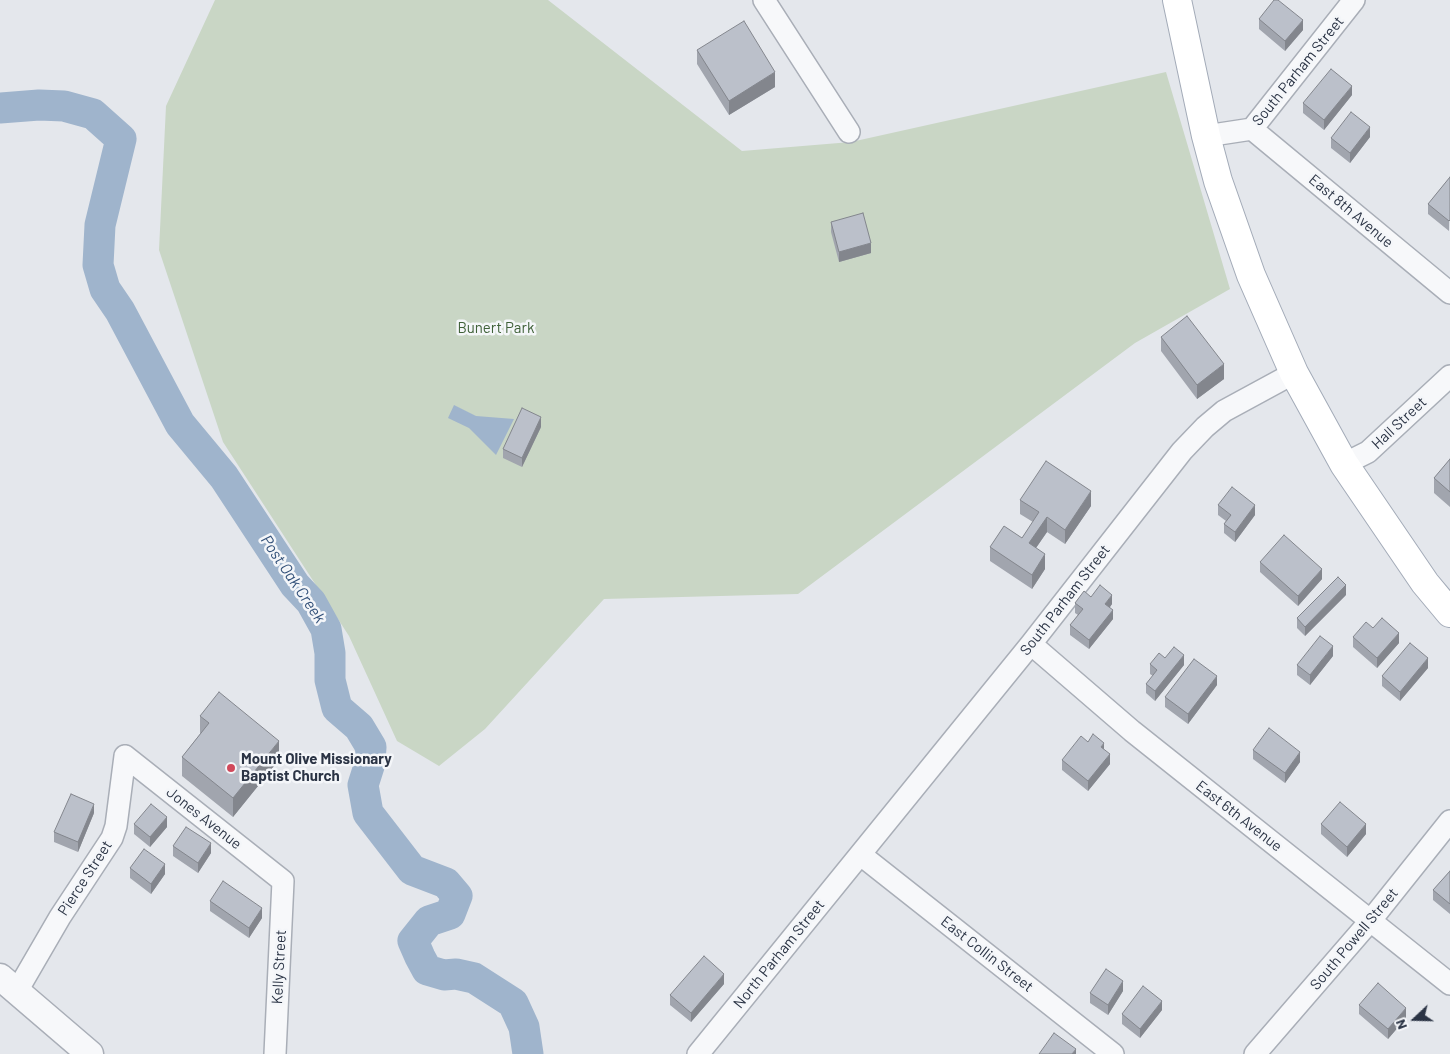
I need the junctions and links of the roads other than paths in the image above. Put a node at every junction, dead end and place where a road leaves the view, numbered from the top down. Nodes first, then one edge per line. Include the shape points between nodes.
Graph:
1 (764, 0) edge
2 (1177, 0) edge
3 (1354, 0) edge
4 (1252, 129) junction
5 (849, 132) dead end
6 (1206, 136) junction
7 (1450, 294) edge
8 (1294, 373) junction
9 (1450, 376) edge
10 (1344, 464) junction
11 (1450, 613) edge
12 (1031, 644) junction
13 (125, 756) joint
14 (1450, 821) edge
15 (861, 854) junction
16 (283, 881) joint
17 (1371, 920) junction
18 (8, 984) edge
19 (1450, 984) edge
20 (90, 1054) edge
21 (275, 1054) edge
22 (698, 1054) edge
23 (1113, 1054) edge
24 (1255, 1054) edge

1 - 5 street
2 - 6 main road
3 - 4 street, South Parham Street
4 - 6 street, South Parham Street
4 - 7 street, East 8th Avenue
6 - 8 main road via 1237,239
8 - 10 main road
8 - 12 street, South Parham Street via 1224,410 1205,427 1182,451
9 - 10 street, Hall Street via 1368,452
10 - 11 main road via 1425,583
12 - 15 street, South Parham Street
12 - 17 street, East 6th Avenue via 1132,731
13 - 16 street, Jones Avenue
13 - 18 street, Pierce Street via 112,838 60,917
14 - 17 street, South Powell Street
15 - 22 street, North Parham Street
15 - 23 street, East Collin Street
16 - 21 street, Kelly Street
17 - 19 street, East 6th Avenue
17 - 24 street, South Powell Street
18 - 20 street

